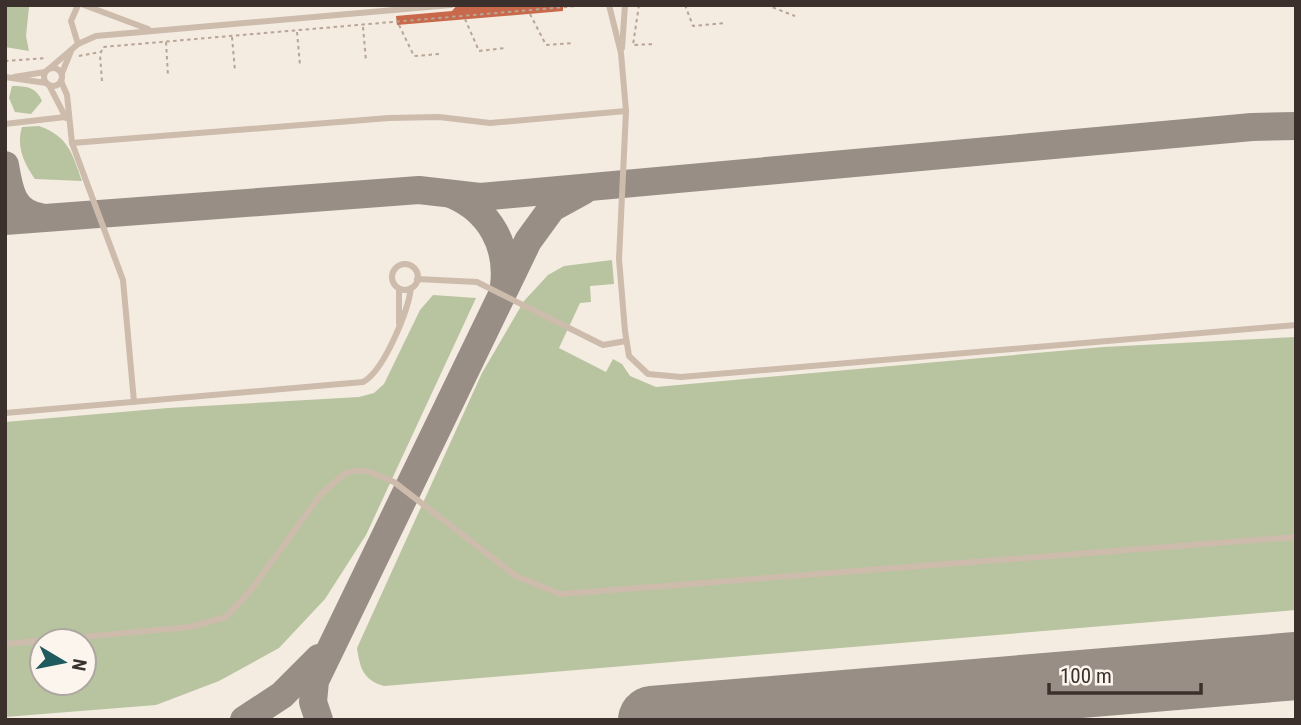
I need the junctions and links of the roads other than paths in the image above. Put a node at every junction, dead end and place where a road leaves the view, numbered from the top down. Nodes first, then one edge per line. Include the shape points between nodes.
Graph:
1 (78, 5) edge
2 (84, 5) edge
3 (451, 5) edge
4 (609, 5) edge
5 (625, 5) edge
6 (153, 31) junction
7 (76, 45) junction
8 (621, 53) junction
9 (48, 70) junction
10 (5, 77) edge
11 (14, 77) junction
12 (62, 78) junction
13 (47, 84) junction
14 (626, 111) junction
15 (67, 120) junction
16 (5, 124) edge
17 (72, 143) junction
18 (417, 279) junction
19 (411, 288) junction
20 (399, 289) junction
21 (399, 325) junction
22 (1296, 325) edge
23 (626, 341) junction
24 (134, 402) junction
25 (5, 413) edge
26 (1296, 537) edge
27 (5, 644) edge

1 - 7 lane via 71,21
2 - 6 lane
3 - 6 lane
4 - 8 lane
5 - 8 lane
6 - 7 lane via 96,36
7 - 9 lane
7 - 12 lane
8 - 14 lane
9 - 11 lane
9 - 12 lane via 57,69
9 - 13 lane
10 - 11 lane
11 - 13 lane
12 - 13 lane via 56,86
12 - 15 lane
13 - 15 lane
14 - 17 lane via 490,124 439,117 389,118
14 - 23 lane via 619,259
15 - 16 lane
15 - 17 lane
17 - 24 lane via 123,280
18 - 19 lane
18 - 20 lane via 410,265 397,267 392,278
18 - 23 lane via 467,279 603,345
19 - 20 lane
19 - 21 lane
20 - 21 lane
21 - 24 lane via 376,371 363,382
22 - 23 lane via 667,378 640,369 629,356
24 - 25 lane
26 - 27 lane via 560,594 516,576 394,482 354,471 321,494 226,617 190,628

